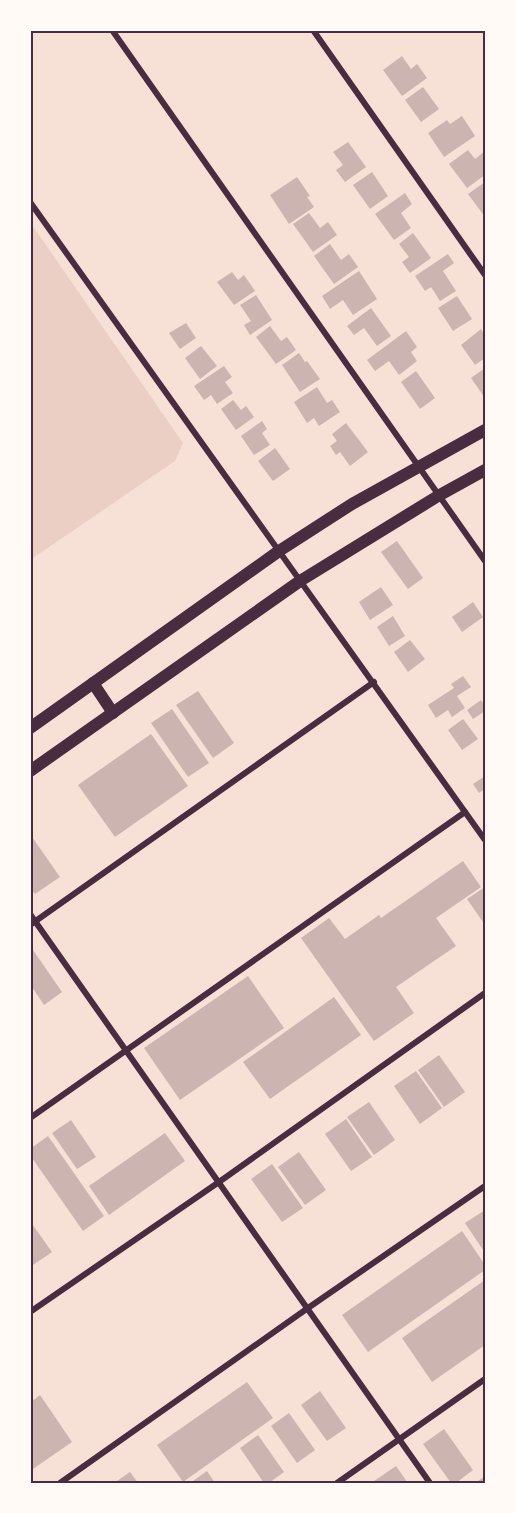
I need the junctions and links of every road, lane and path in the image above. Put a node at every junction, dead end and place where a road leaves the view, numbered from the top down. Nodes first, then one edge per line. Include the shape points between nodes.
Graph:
1 (112, 30) edge
2 (313, 30) edge
3 (30, 202) edge
4 (485, 275) edge
5 (485, 430) edge
6 (419, 468) junction
7 (485, 470) edge
8 (438, 496) junction
9 (279, 551) junction
10 (485, 561) edge
11 (300, 581) junction
12 (374, 682) junction
13 (93, 683) junction
14 (113, 712) junction
15 (30, 728) edge
16 (30, 771) edge
17 (465, 812) junction
18 (485, 840) edge
19 (30, 914) edge
20 (33, 923) edge
21 (485, 993) edge
22 (126, 1051) junction
23 (30, 1118) edge
24 (219, 1182) junction
25 (485, 1186) edge
26 (308, 1308) junction
27 (30, 1312) edge
28 (485, 1379) edge
29 (400, 1439) junction
30 (60, 1483) edge
31 (338, 1483) edge
32 (430, 1483) edge

1 - 6 street
2 - 4 street
3 - 9 street
5 - 6 main road
6 - 8 street
6 - 9 main road via 352,504
7 - 8 main road
8 - 10 street
8 - 11 main road
9 - 11 street
9 - 13 main road
11 - 12 street
11 - 14 main road
12 - 17 street
12 - 20 street
13 - 14 main road
13 - 15 main road
14 - 16 main road
17 - 18 street
17 - 22 street
19 - 20 street
20 - 22 street
21 - 24 street
22 - 23 street
22 - 24 street
24 - 26 street
24 - 27 street
25 - 26 street
26 - 29 street
26 - 30 street
28 - 29 street
29 - 31 street
29 - 32 street

